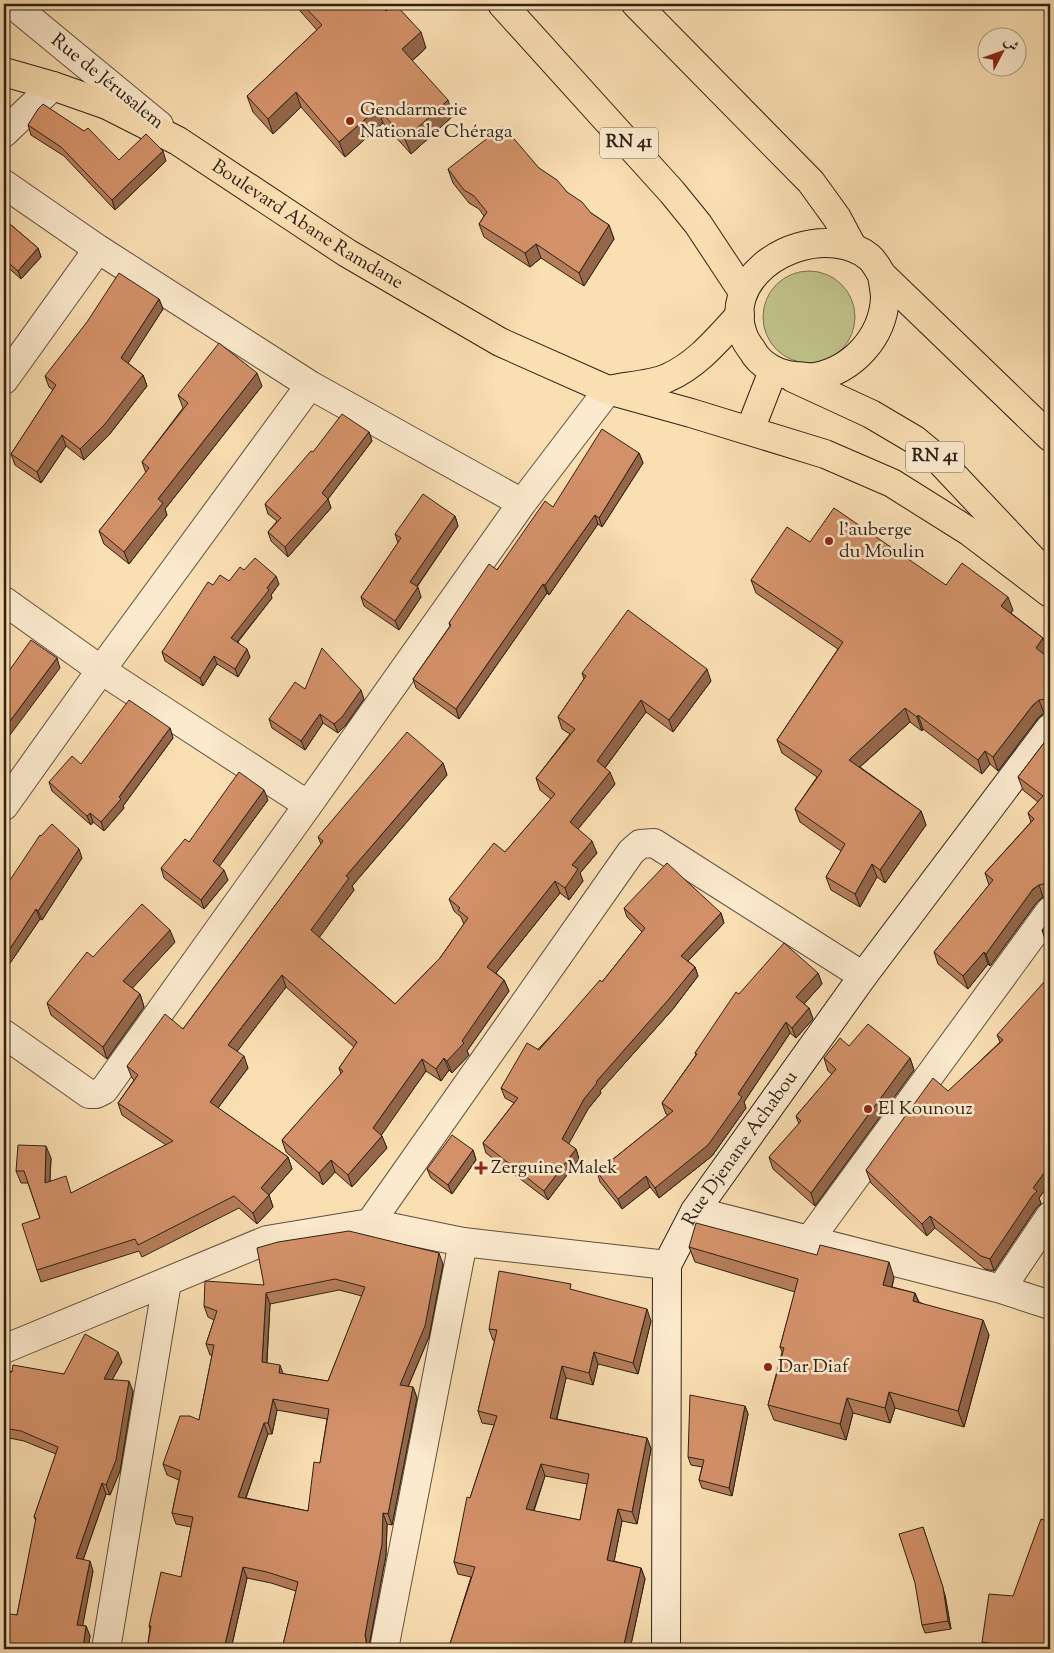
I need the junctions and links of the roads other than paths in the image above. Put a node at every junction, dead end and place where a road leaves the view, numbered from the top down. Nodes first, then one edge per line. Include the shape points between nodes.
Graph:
1 (12, 4) edge
2 (502, 4) edge
3 (636, 4) edge
4 (4, 72) edge
5 (53, 86) junction
6 (4, 133) edge
7 (178, 141) junction
8 (4, 184) edge
9 (852, 246) junction
10 (98, 249) junction
11 (882, 276) junction
12 (742, 304) junction
13 (781, 373) junction
14 (4, 380) edge
15 (310, 385) junction
16 (608, 390) junction
17 (750, 430) junction
18 (1050, 437) edge
19 (522, 503) junction
20 (1050, 578) edge
21 (1050, 593) edge
22 (4, 601) edge
23 (101, 670) junction
24 (1050, 728) edge
25 (308, 805) junction
26 (4, 806) edge
27 (1050, 911) edge
28 (863, 976) junction
29 (4, 1034) edge
30 (695, 1211) junction
31 (1050, 1216) edge
32 (370, 1223) junction
33 (810, 1239) junction
34 (463, 1242) junction
35 (667, 1265) junction
36 (167, 1282) junction
37 (1001, 1289) junction
38 (1050, 1305) edge
39 (4, 1348) edge
40 (106, 1649) edge
41 (384, 1649) edge
42 (666, 1649) edge

1 - 7 street, Rue de Jérusalem
2 - 12 main road, RN 41 via 672,192 717,251
3 - 9 main road via 811,182
4 - 5 main road, Boulevard Abane Ramdane
5 - 6 street
5 - 7 main road, Boulevard Abane Ramdane via 107,105
7 - 16 main road, Boulevard Abane Ramdane via 347,253 500,342
8 - 10 street
9 - 11 main road via 870,258
9 - 12 main road via 808,244 788,250 770,260 754,275
10 - 14 street
10 - 15 street
11 - 13 main road via 885,297 882,317 872,339 857,357 837,370 814,377
11 - 18 main road
12 - 13 main road via 744,337 755,356
12 - 16 main road via 704,353 689,366 666,379
13 - 17 main road
13 - 20 main road, RN 41 via 871,414 914,440 956,477
15 - 19 street
15 - 23 street
16 - 17 main road, Boulevard Abane Ramdane
16 - 19 street
17 - 21 main road, Boulevard Abane Ramdane via 825,454 892,483 970,532
19 - 25 street
22 - 23 street
23 - 25 street
23 - 26 street
24 - 28 street, Rue Djenane Achabou
25 - 29 street via 104,1090 89,1094
27 - 33 street
28 - 30 street, Rue Djenane Achabou
28 - 32 street via 654,843 640,844 625,860
30 - 33 street
30 - 35 street, Rue Djenane Achabou
31 - 37 street
32 - 34 street
32 - 36 street via 267,1240
33 - 37 street
34 - 35 street
34 - 41 street
35 - 42 street, Rue Djenane Achabou
36 - 39 street
36 - 40 street
37 - 38 street

